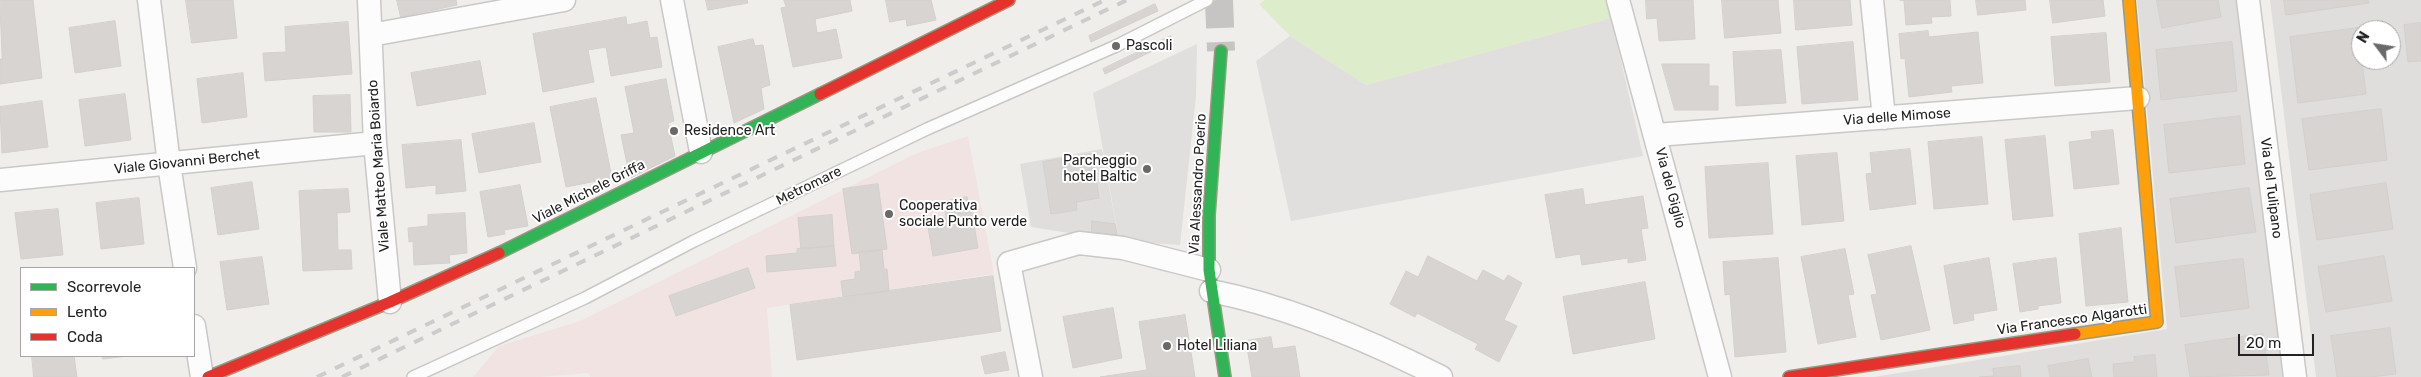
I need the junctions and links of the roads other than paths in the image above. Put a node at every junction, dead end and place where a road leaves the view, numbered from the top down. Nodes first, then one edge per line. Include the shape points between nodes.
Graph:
1 (149, 0) edge
2 (369, 0) edge
3 (564, 0) edge
4 (672, 0) edge
5 (1009, 0) edge
6 (1207, 0) edge
7 (1618, 0) edge
8 (1872, 0) edge
9 (2129, 0) edge
10 (2248, 0) edge
11 (371, 34) junction
12 (1221, 51) tunnel mouth
13 (2138, 98) junction
14 (1884, 118) junction
15 (1656, 135) junction
16 (374, 143) junction
17 (701, 152) junction
18 (169, 164) junction
19 (0, 180) edge
20 (185, 267) edge
21 (1210, 281) junction
22 (390, 302) junction
23 (195, 332) edge
24 (202, 377) edge
25 (208, 377) edge
26 (413, 377) edge
27 (1031, 377) edge
28 (1224, 377) edge
29 (1442, 377) edge
30 (1720, 377) edge
31 (1789, 377) edge
32 (2295, 377) edge

1 - 18 street
2 - 11 street, Viale Matteo Maria Boiardo
3 - 11 street
4 - 17 street
5 - 17 street, Viale Michele Griffa
6 - 26 lane, Metromare via 1116,46 918,133 694,241 585,298
7 - 15 street, Via del Giglio
8 - 14 street
9 - 13 street, Via Francesco Algarotti
10 - 32 street, Via del Tulipano
11 - 16 street, Viale Matteo Maria Boiardo
12 - 21 street, Via Alessandro Poerio via 1209,215
13 - 14 street, Via delle Mimose
13 - 31 street, Via Francesco Algarotti via 2157,322
14 - 15 street, Via delle Mimose
15 - 30 street, Via del Giglio
16 - 18 street, Viale Giovanni Berchet
16 - 22 street, Viale Matteo Maria Boiardo
17 - 22 street, Viale Michele Griffa via 523,242
18 - 19 street, Viale Giovanni Berchet
18 - 20 street
21 - 27 street via 1123,248 1079,244 1009,264
21 - 28 street, Via Alessandro Poerio
21 - 29 street via 1249,300 1395,353
22 - 25 street, Viale Michele Griffa
23 - 24 street

